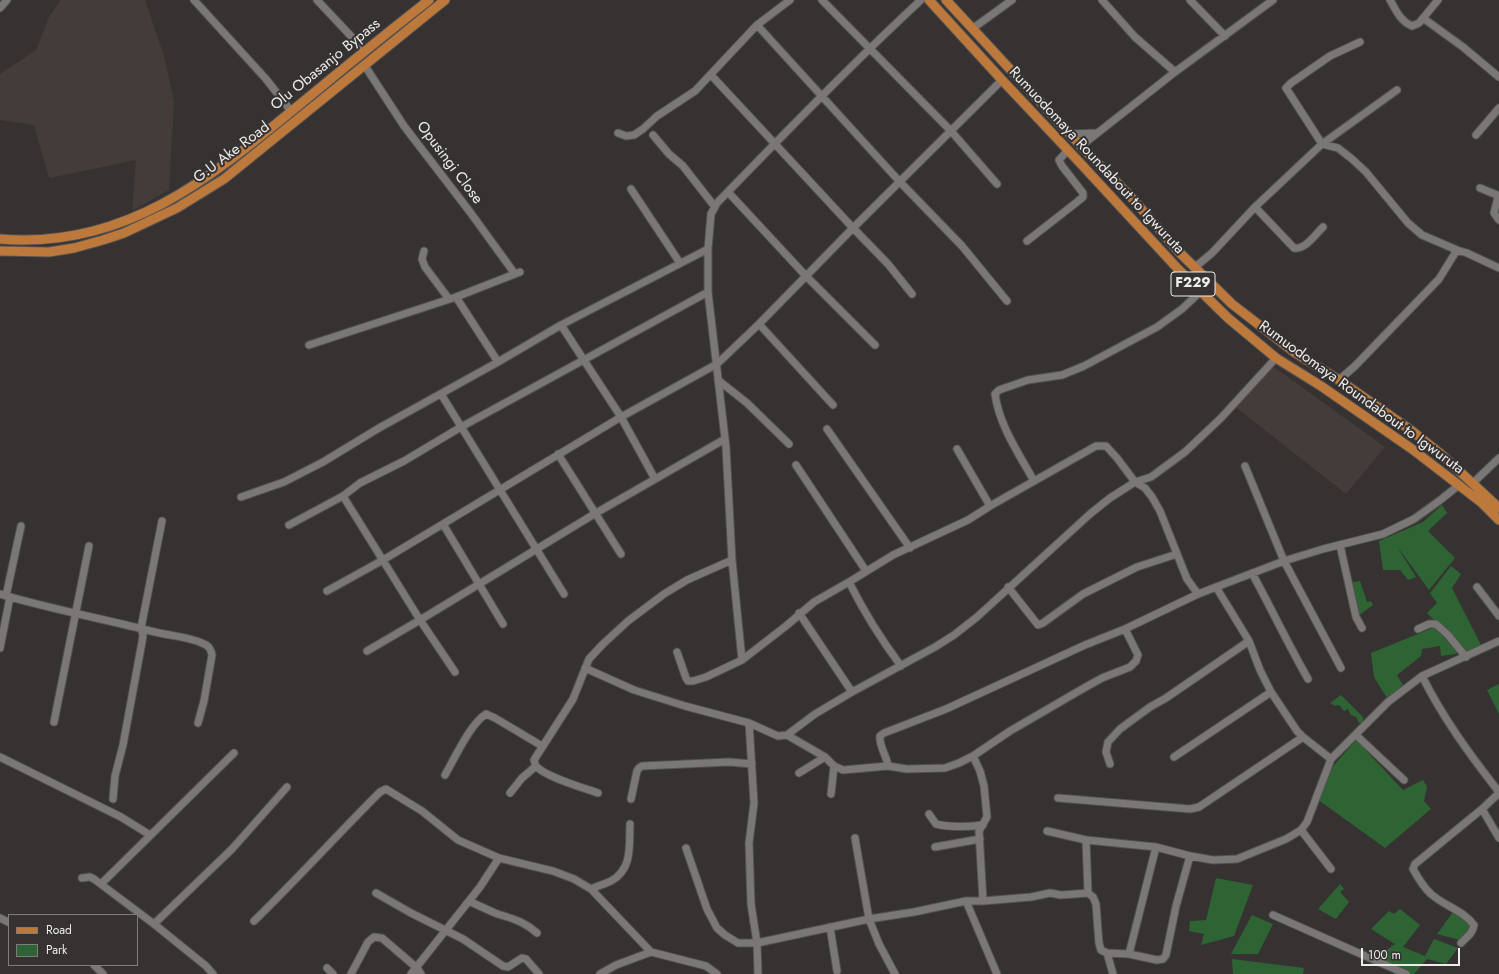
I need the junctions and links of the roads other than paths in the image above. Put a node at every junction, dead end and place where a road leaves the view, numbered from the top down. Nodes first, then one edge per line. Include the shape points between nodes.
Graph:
1 (7, 0) edge
2 (194, 0) edge
3 (317, 0) edge
4 (429, 0) edge
5 (445, 0) edge
6 (790, 0) edge
7 (822, 0) edge
8 (921, 0) edge
9 (928, 0) edge
10 (946, 0) edge
11 (1012, 0) edge
12 (1102, 0) edge
13 (1190, 0) edge
14 (1273, 0) edge
15 (1390, 0) edge
16 (1438, 0) edge
17 (0, 8) edge
18 (1423, 18) junction
19 (757, 24) junction
20 (972, 29) junction
21 (1225, 36) junction
22 (1360, 42) dead end
23 (870, 48) junction
24 (365, 51) junction
25 (365, 66) junction
26 (1175, 72) junction
27 (711, 75) junction
28 (1499, 77) edge
29 (1002, 80) junction
30 (1397, 90) dead end
31 (822, 96) junction
32 (1499, 108) edge
33 (291, 111) junction
34 (951, 131) junction
35 (618, 133) dead end
36 (1097, 133) junction
37 (1070, 134) junction
38 (653, 135) dead end
39 (1476, 135) dead end
40 (775, 144) junction
41 (1322, 144) junction
42 (1081, 146) junction
43 (1068, 150) junction
44 (900, 182) junction
45 (997, 184) dead end
46 (1480, 188) dead end
47 (631, 189) dead end
48 (728, 192) junction
49 (715, 207) junction
50 (1255, 207) junction
51 (1499, 220) edge
52 (1323, 227) dead end
53 (853, 228) junction
54 (0, 239) edge
55 (1027, 241) dead end
56 (708, 249) junction
57 (1457, 250) junction
58 (0, 251) edge
59 (424, 251) dead end
60 (680, 263) junction
61 (1194, 268) junction
62 (1499, 268) edge
63 (806, 276) junction
64 (708, 292) junction
65 (1200, 292) junction
66 (912, 294) dead end
67 (452, 298) junction
68 (1007, 301) dead end
69 (759, 324) junction
70 (561, 325) junction
71 (309, 345) dead end
72 (875, 345) dead end
73 (1276, 358) junction
74 (585, 360) junction
75 (498, 362) junction
76 (717, 364) junction
77 (718, 380) junction
78 (1339, 380) junction
79 (441, 394) junction
80 (833, 405) dead end
81 (1391, 415) junction
82 (620, 418) junction
83 (461, 427) junction
84 (827, 428) dead end
85 (1383, 430) junction
86 (725, 439) junction
87 (789, 444) dead end
88 (957, 449) dead end
89 (558, 454) junction
90 (1499, 458) edge
91 (796, 465) dead end
92 (1245, 466) dead end
93 (655, 479) junction
94 (1034, 481) junction
95 (1135, 482) junction
96 (1473, 483) junction
97 (1459, 485) junction
98 (500, 489) junction
99 (344, 496) junction
100 (241, 497) dead end
101 (990, 506) junction
102 (1499, 508) edge
103 (596, 513) junction
104 (1499, 520) edge
105 (162, 521) dead end
106 (443, 524) junction
107 (289, 525) dead end
108 (21, 526) dead end
109 (1340, 545) junction
110 (89, 546) dead end
111 (910, 548) junction
112 (538, 549) junction
113 (621, 554) dead end
114 (1176, 554) junction
115 (383, 560) junction
116 (732, 560) junction
117 (1284, 561) junction
118 (866, 571) junction
119 (1252, 573) junction
120 (849, 582) junction
121 (479, 584) junction
122 (1008, 587) junction
123 (1216, 587) junction
124 (1477, 587) dead end
125 (326, 591) dead end
126 (564, 594) dead end
127 (1198, 594) junction
128 (5, 596) edge
129 (799, 613) junction
130 (75, 614) junction
131 (1499, 616) edge
132 (420, 620) junction
133 (503, 624) dead end
134 (141, 628) junction
135 (1362, 628) dead end
136 (1125, 629) junction
137 (1418, 629) dead end
138 (1248, 641) junction
139 (1499, 641) edge
140 (0, 648) edge
141 (367, 651) dead end
142 (677, 652) dead end
143 (1466, 657) junction
144 (742, 660) junction
145 (901, 666) junction
146 (585, 668) junction
147 (1341, 668) dead end
148 (455, 672) dead end
149 (1422, 676) junction
150 (1308, 679) dead end
151 (852, 692) junction
152 (1271, 692) junction
153 (54, 722) dead end
154 (198, 723) dead end
155 (749, 723) junction
156 (787, 735) junction
157 (1356, 735) junction
158 (1303, 738) junction
159 (542, 746) junction
160 (234, 753) dead end
161 (973, 756) junction
162 (0, 757) edge
163 (825, 757) junction
164 (1174, 757) dead end
165 (1331, 759) junction
166 (752, 764) junction
167 (1110, 764) dead end
168 (536, 766) junction
169 (834, 766) junction
170 (888, 766) junction
171 (799, 773) dead end
172 (445, 775) dead end
173 (1404, 780) dead end
174 (287, 787) dead end
175 (510, 793) dead end
176 (598, 793) dead end
177 (1499, 793) edge
178 (832, 794) dead end
179 (1058, 798) dead end
180 (113, 799) dead end
181 (631, 799) dead end
182 (1482, 809) junction
183 (929, 814) dead end
184 (630, 824) dead end
185 (983, 825) junction
186 (1301, 830) junction
187 (1047, 831) dead end
188 (150, 836) junction
189 (854, 838) dead end
190 (1499, 838) edge
191 (980, 839) junction
192 (1086, 840) junction
193 (935, 847) dead end
194 (1156, 847) junction
195 (686, 848) dead end
196 (1190, 856) junction
197 (499, 858) junction
198 (1331, 869) dead end
199 (82, 878) dead end
200 (101, 884) junction
201 (591, 889) junction
202 (1088, 892) junction
203 (376, 893) dead end
204 (469, 901) junction
205 (966, 901) junction
206 (982, 902) junction
207 (1273, 915) dead end
208 (0, 918) edge
209 (869, 919) junction
210 (254, 921) dead end
211 (8, 922) dead end
212 (154, 924) junction
213 (830, 927) junction
214 (447, 930) junction
215 (537, 933) dead end
216 (757, 943) junction
217 (1461, 943) dead end
218 (652, 952) junction
219 (1107, 953) junction
220 (1129, 954) junction
221 (95, 966) edge
222 (327, 968) dead end
223 (417, 968) junction
224 (837, 971) dead end
225 (103, 974) edge
226 (213, 974) edge
227 (333, 974) edge
228 (351, 974) edge
229 (411, 974) edge
230 (422, 974) edge
231 (539, 974) edge
232 (600, 974) edge
233 (717, 974) edge
234 (758, 974) edge
235 (895, 974) edge
236 (997, 974) edge
237 (1113, 974) edge
238 (1406, 974) edge

1 - 17 street
2 - 33 street via 266,79
3 - 24 street
4 - 24 main road, Olu Obasanjo Bypass
5 - 25 main road, G.U Ake Road
6 - 19 street
7 - 23 street
8 - 23 street
9 - 29 main road, Rumuodomaya Roundabout to Igwuruta / F229
10 - 20 main road, F229
11 - 20 street
12 - 26 street via 1135,37
13 - 21 street
14 - 21 street
15 - 18 street via 1406,24 1412,26
16 - 18 street
18 - 28 street
19 - 27 street
19 - 31 street
20 - 37 main road, F229
21 - 26 street
22 - 41 street via 1330,56 1286,88
23 - 31 street
23 - 34 street
24 - 33 main road, Olu Obasanjo Bypass
25 - 58 main road, G.U Ake Road via 224,179 177,208 124,232 74,248 49,252
25 - 67 street, Opusingi Close via 404,126 517,273
26 - 36 street
27 - 35 street via 695,91 634,135
27 - 40 street
29 - 34 street
29 - 42 main road via 1015,87 1064,140
29 - 43 main road, Rumuodomaya Roundabout to Igwuruta / F229
30 - 41 street
31 - 40 street
31 - 44 street
32 - 39 street
33 - 54 main road, Olu Obasanjo Bypass via 218,170 128,220 106,228 56,238
34 - 44 street
34 - 45 street
36 - 37 street
36 - 42 street
37 - 42 main road, F229
38 - 49 street via 683,166
40 - 48 street
40 - 53 street
41 - 50 street
41 - 57 street via 1338,148 1352,159 1408,223 1422,235
42 - 61 main road, F229 via 1131,197
43 - 55 street via 1059,160 1083,193 1083,197
43 - 65 main road, Rumuodomaya Roundabout to Igwuruta / F229
44 - 53 street
44 - 68 street via 962,246
46 - 51 street via 1497,195 1494,212
47 - 60 street
48 - 49 street
48 - 63 street
49 - 56 street via 711,214
50 - 52 street via 1294,248 1304,246
50 - 61 street via 1212,253
53 - 63 street
53 - 66 street via 888,264
56 - 60 street
56 - 64 street
57 - 62 street
57 - 78 street via 1439,279
59 - 67 street via 422,259 425,267
60 - 70 street
61 - 78 main road, F229 via 1244,314 1294,352
63 - 69 street
63 - 72 street
64 - 74 street
64 - 76 street
65 - 73 main road, Rumuodomaya Roundabout to Igwuruta / F229
65 - 94 street via 1157,328 1084,366 1062,375 1028,380 999,390 995,394 1004,426
67 - 71 street
67 - 75 street
69 - 76 street
69 - 80 street
70 - 74 street
70 - 75 street
73 - 85 main road, Rumuodomaya Roundabout to Igwuruta / F229
73 - 95 street via 1221,418 1185,452 1151,477
74 - 82 street
74 - 83 street
75 - 79 street
76 - 77 street
76 - 82 street
77 - 86 street
77 - 87 street via 747,402
78 - 81 main road, F229
79 - 83 street
79 - 100 street via 323,462 284,482
81 - 85 main road
81 - 96 main road, F229
82 - 89 street
82 - 93 street
83 - 98 street
83 - 99 street via 404,461 360,483
84 - 111 street
85 - 97 main road, Rumuodomaya Roundabout to Igwuruta / F229
86 - 93 street
86 - 116 street
88 - 101 street
89 - 98 street
89 - 103 street
90 - 96 street
91 - 118 street
92 - 117 street
93 - 103 street
94 - 95 street via 1096,446 1106,446
94 - 101 street
95 - 114 street via 1145,488 1152,497 1167,526
95 - 122 street via 1090,514
96 - 102 main road, F229
97 - 104 main road, Rumuodomaya Roundabout to Igwuruta / F229
97 - 109 street via 1414,519 1383,534
98 - 106 street
98 - 112 street
99 - 107 street
99 - 115 street
101 - 111 street via 968,520
103 - 112 street
103 - 113 street
105 - 134 street
106 - 115 street
106 - 121 street
108 - 128 street
109 - 117 street
109 - 135 street via 1356,617
110 - 130 street
111 - 118 street
112 - 121 street
112 - 126 street
114 - 122 street via 1137,567 1083,594 1038,625
114 - 127 street
115 - 125 street
115 - 132 street
116 - 144 street
116 - 146 street via 686,580 664,594 603,644 589,659
117 - 119 street
117 - 147 street
118 - 120 street
119 - 123 street
119 - 150 street
120 - 129 street
120 - 145 street via 876,632
121 - 132 street
121 - 133 street
122 - 145 street via 954,635
123 - 127 street
123 - 138 street
124 - 131 street
127 - 136 street
128 - 130 street
128 - 140 street
129 - 144 street
129 - 151 street
130 - 134 street
130 - 153 street
132 - 141 street
132 - 148 street
134 - 154 street via 199,642 211,650 204,701
134 - 180 street via 142,642 115,776
136 - 161 street via 1138,655 1136,661 1084,688
136 - 170 street via 946,709 884,733 880,736 880,741
137 - 143 street via 1436,624
138 - 152 street
138 - 167 street via 1120,729 1108,742 1106,752
139 - 143 street
142 - 144 street via 688,681 706,677
143 - 149 street
145 - 151 street
146 - 155 street via 634,690
146 - 159 street via 573,698
149 - 157 street via 1388,702
149 - 177 street via 1455,734
151 - 156 street via 815,714
152 - 158 street
152 - 164 street
155 - 156 street via 778,736
155 - 166 street
156 - 163 street
157 - 165 street
157 - 173 street
158 - 165 street
158 - 179 street via 1199,807 1190,809
159 - 168 street via 534,760
159 - 172 street via 486,714 480,718
160 - 188 street
161 - 170 street via 945,768 907,769
161 - 185 street via 984,786 987,817
162 - 188 street via 121,817
163 - 169 street
163 - 171 street
165 - 186 street via 1307,822
166 - 181 street via 729,762 642,766 637,771
166 - 216 street via 754,803 749,843 751,904
168 - 175 street
168 - 176 street via 563,781
169 - 170 street via 843,770
169 - 178 street
174 - 212 street via 226,855
177 - 182 street
182 - 190 street
182 - 217 street via 1423,856 1415,864 1414,869 1423,886 1431,894 1464,914 1474,925
183 - 185 street via 936,824 943,826
184 - 201 street via 625,870 611,881
185 - 191 street via 979,831
186 - 196 street via 1286,839 1237,859 1213,860
186 - 198 street
187 - 192 street
188 - 200 street
189 - 209 street
191 - 193 street
191 - 206 street
192 - 194 street
192 - 202 street
194 - 196 street
194 - 220 street
195 - 216 street via 707,909 717,928 738,943
196 - 220 street via 1166,955 1163,959 1157,960
197 - 201 street via 554,871
197 - 204 street
197 - 210 street via 458,840 422,811 386,789 380,792
199 - 200 street via 90,877
200 - 212 street
201 - 218 street
202 - 206 street via 1062,895 1050,893
202 - 219 street via 1094,897 1096,904 1099,944
203 - 214 street
204 - 214 street
204 - 215 street via 513,918
205 - 206 street
205 - 209 street
205 - 236 street
207 - 238 street
208 - 211 street
209 - 213 street
209 - 235 street
212 - 226 street
213 - 216 street
213 - 224 street
214 - 223 street
214 - 231 street via 503,966 508,967 526,958
216 - 234 street
218 - 232 street via 616,965
218 - 233 street via 706,966
219 - 220 street
219 - 237 street
221 - 225 street
222 - 227 street
223 - 228 street via 382,938 374,937 368,942
223 - 229 street
223 - 230 street

